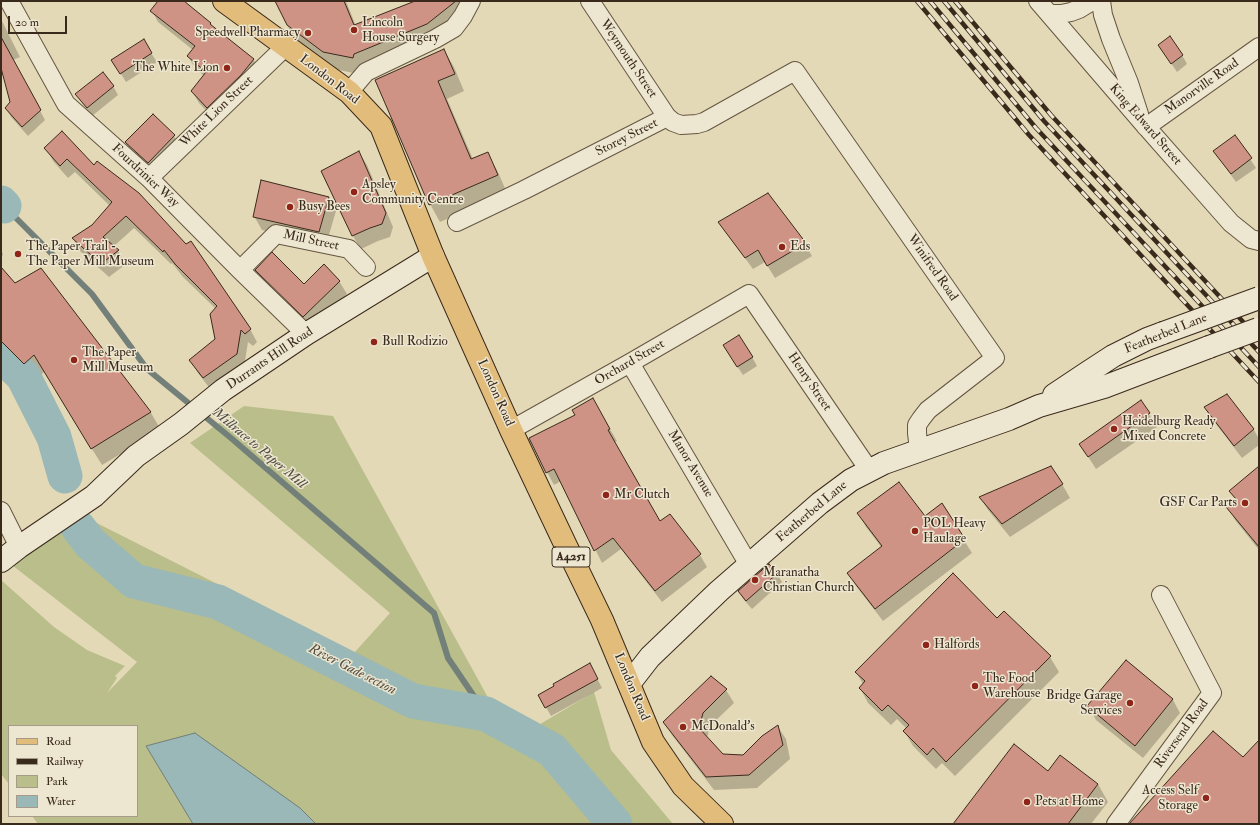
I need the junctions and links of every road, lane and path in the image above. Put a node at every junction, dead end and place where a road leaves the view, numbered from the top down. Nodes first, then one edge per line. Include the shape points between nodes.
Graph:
1 (9, 1) edge
2 (224, 1) edge
3 (471, 1) edge
4 (590, 1) edge
5 (1038, 1) edge
6 (1092, 1) edge
7 (1101, 1) edge
8 (1050, 14) junction
9 (285, 47) junction
10 (1259, 47) edge
11 (795, 71) joint
12 (349, 92) junction
13 (667, 117) junction
14 (1144, 124) junction
15 (149, 178) junction
16 (457, 222) dead end
17 (1259, 241) edge
18 (433, 256) junction
19 (366, 267) dead end
20 (240, 270) junction
21 (749, 294) joint
22 (1259, 298) edge
23 (1259, 329) edge
24 (306, 334) junction
25 (630, 363) junction
26 (1039, 406) junction
27 (512, 430) junction
28 (919, 450) junction
29 (869, 470) junction
30 (1, 511) edge
31 (19, 547) junction
32 (1, 561) edge
33 (749, 565) junction
34 (1161, 596) dead end
35 (629, 684) junction
36 (722, 824) edge
37 (1116, 824) edge

1 - 15 street, Fourdrinier Way via 66,104
2 - 9 main road, London Road / A4251
3 - 12 street via 454,28 366,72
4 - 13 street, Weymouth Street
5 - 8 street, King Edward Street
6 - 8 street via 1079,10
7 - 14 street via 1111,39
8 - 14 street, King Edward Street
9 - 12 main road, London Road / A4251
9 - 15 street, White Lion Street
10 - 14 street, Manorville Road
11 - 13 street, Storey Street via 704,122 681,125
11 - 28 street, Winifred Road via 995,358 928,410 917,425
12 - 18 main road, London Road / A4251 via 381,126
13 - 16 street, Storey Street
14 - 17 street, King Edward Street via 1231,223 1251,239
15 - 20 street, Fourdrinier Way
18 - 24 street, Durrants Hill Road
18 - 27 main road, London Road / A4251
19 - 20 street, Mill Street via 349,249 276,234
20 - 24 street, Fourdrinier Way
21 - 25 street, Orchard Street
21 - 29 street, Henry Street
22 - 26 street, Featherbed Lane, bridge via 1146,339 1087,372
23 - 26 street, Featherbed Lane, bridge via 1104,387
24 - 31 street, Durrants Hill Road via 223,390 136,456 94,496
25 - 27 street, Orchard Street
25 - 33 street, Manor Avenue
26 - 28 street, Featherbed Lane
27 - 35 main road, London Road / A4251 via 602,620
28 - 29 street, Featherbed Lane
29 - 33 street, Featherbed Lane via 837,490
30 - 31 street
31 - 32 street, Durrants Hill Road
33 - 35 street, Featherbed Lane via 650,658
34 - 37 street, Riversend Road via 1212,693
35 - 36 main road, London Road / A4251 via 654,742 683,786

